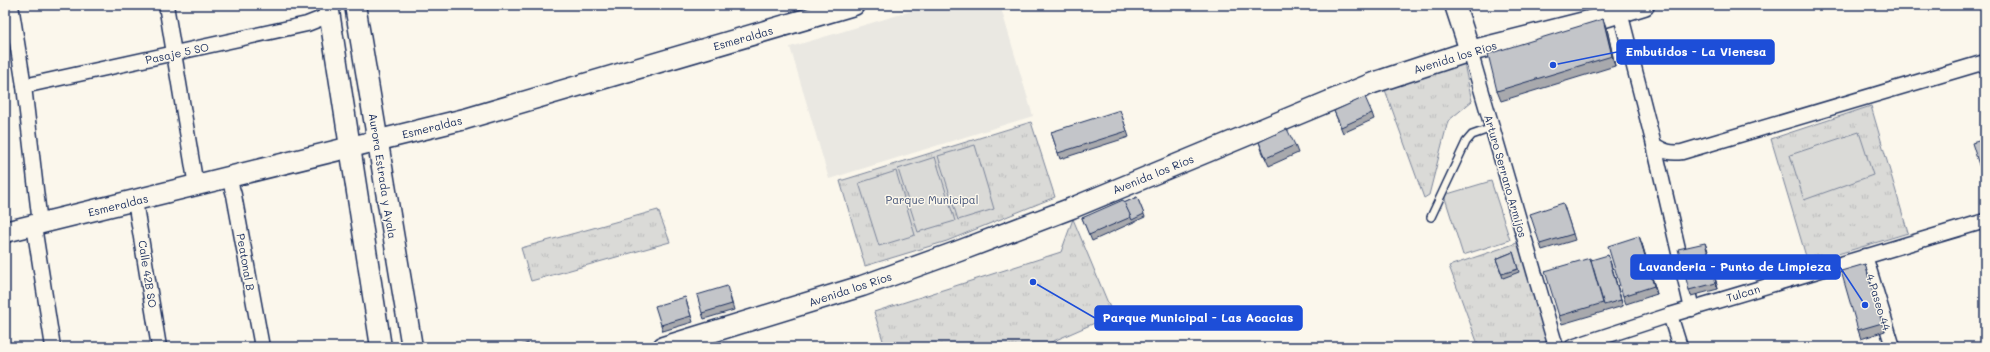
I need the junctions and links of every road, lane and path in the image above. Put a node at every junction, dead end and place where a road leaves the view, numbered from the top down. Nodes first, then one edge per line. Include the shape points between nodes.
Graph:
1 (11, 5) edge
2 (166, 5) edge
3 (355, 5) edge
4 (854, 5) edge
5 (1455, 5) edge
6 (1644, 5) edge
7 (329, 10) edge
8 (1620, 12) junction
9 (1470, 51) junction
10 (175, 53) junction
11 (1985, 62) edge
12 (24, 86) junction
13 (1492, 128) junction
14 (378, 141) junction
15 (1654, 145) junction
16 (350, 148) junction
17 (229, 178) junction
18 (196, 186) junction
19 (136, 201) junction
20 (1431, 217) dead end
21 (1985, 221) edge
22 (37, 225) junction
23 (5, 232) edge
24 (1865, 256) junction
25 (1692, 309) junction
26 (1670, 315) junction
27 (53, 347) edge
28 (159, 347) edge
29 (262, 347) edge
30 (381, 347) edge
31 (412, 347) edge
32 (663, 347) edge
33 (1556, 347) edge
34 (1572, 347) edge
35 (1680, 347) edge
36 (1893, 347) edge

1 - 12 street
2 - 10 street
3 - 14 street, Aurora Estrada y Ayala
4 - 14 street, Esmeraldas via 465,120
5 - 9 street, Arturo Serrano Armijos
6 - 8 street, Avenida los Ríos
7 - 10 street, Pasaje 5 SO via 307,24
7 - 16 street
8 - 9 street, Avenida los Ríos
8 - 15 street
9 - 13 street, Arturo Serrano Armijos
9 - 32 street, Avenida los Ríos via 1373,83 1072,208 959,251 862,286
10 - 12 street, Pasaje 5 SO
10 - 18 street
11 - 15 street via 1682,152 1673,154
12 - 22 street
13 - 20 lane via 1472,135 1466,142
13 - 33 street, Arturo Serrano Armijos
14 - 16 street, Esmeraldas
14 - 31 street, Aurora Estrada y Ayala
15 - 25 street
16 - 17 street, Esmeraldas
16 - 30 street
17 - 18 street, Esmeraldas
17 - 29 street, Peatonal B
18 - 19 street, Esmeraldas
19 - 22 street, Esmeraldas
19 - 28 street, Calle 42B SO
21 - 24 street, Tulcan
22 - 23 street, Esmeraldas
22 - 27 street
24 - 25 street, Tulcan
24 - 36 street, 4 Paseo 44
25 - 26 street, Tulcan
26 - 34 street, Tulcan
26 - 35 street

